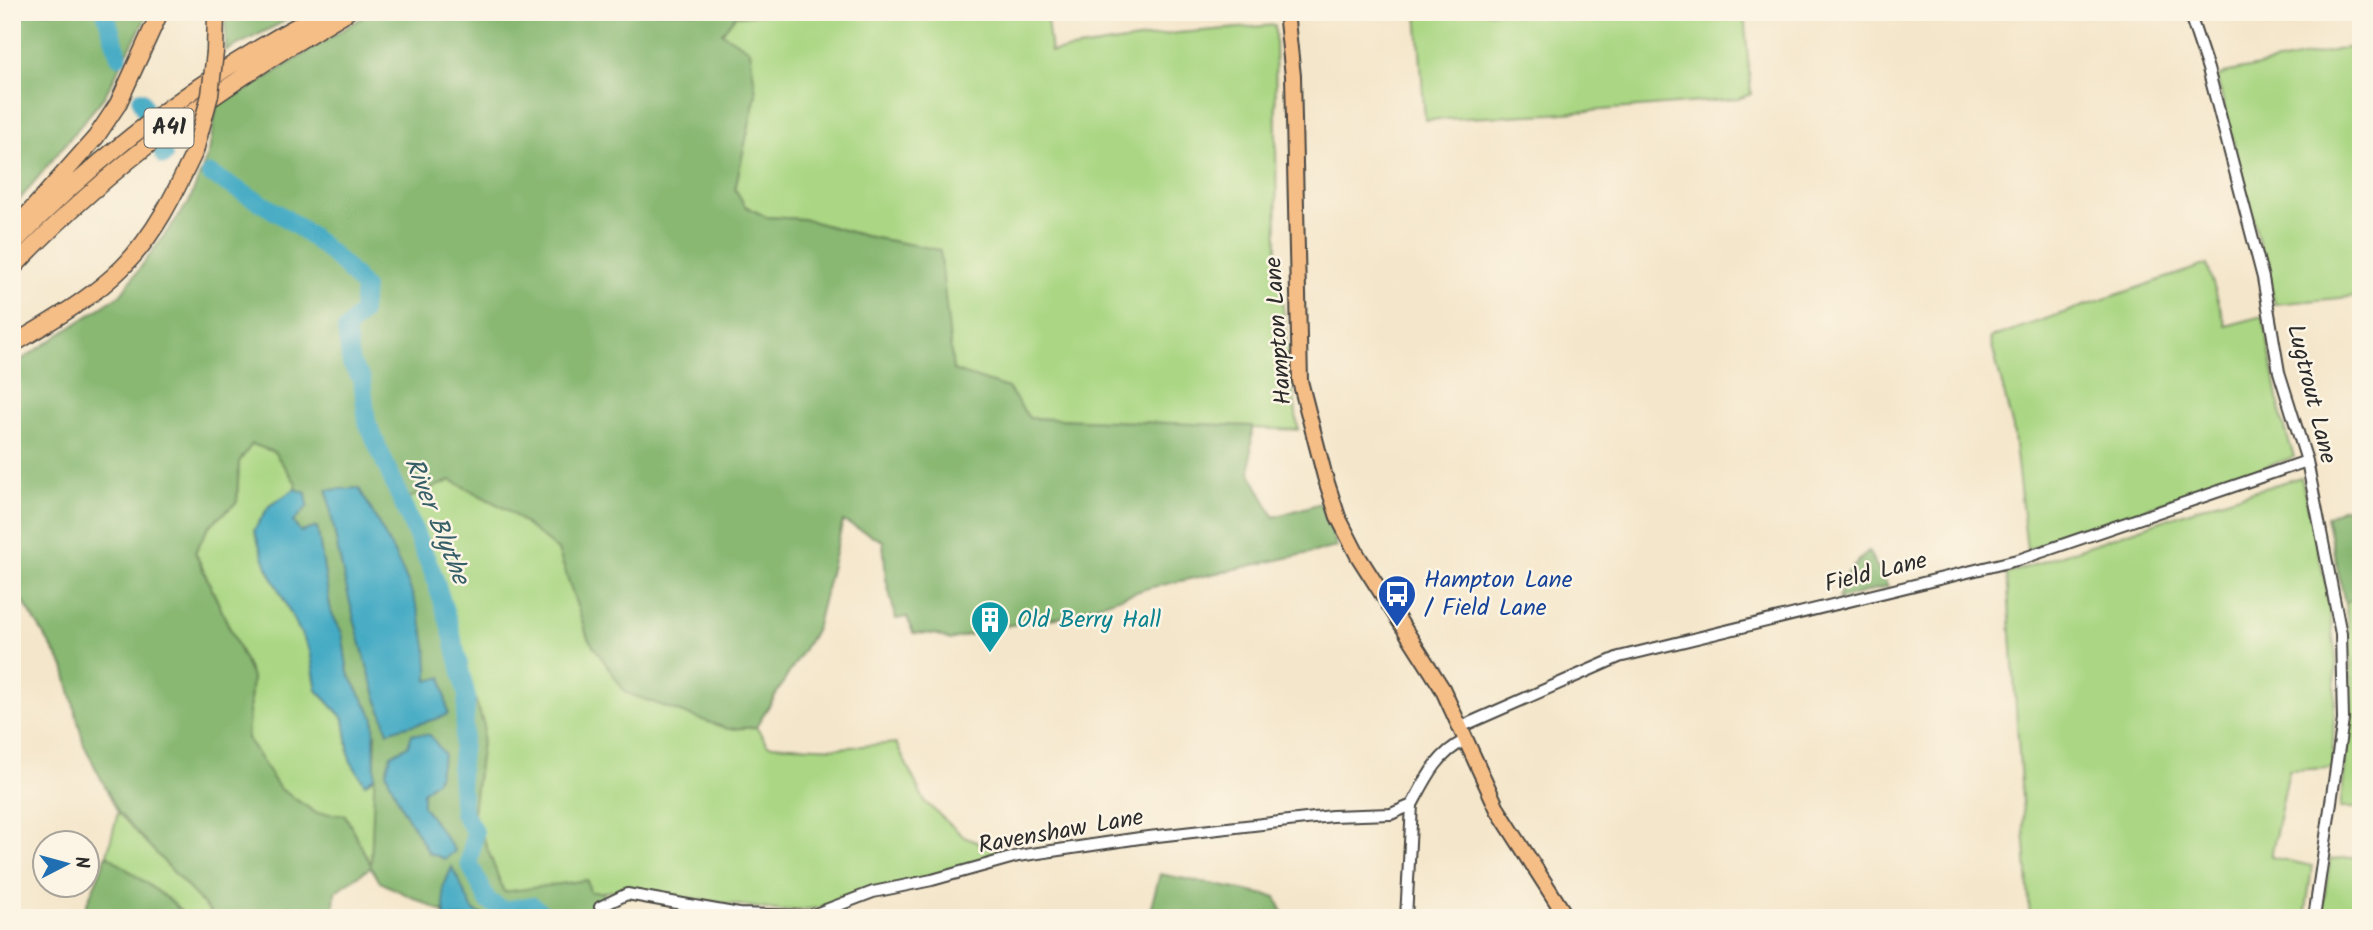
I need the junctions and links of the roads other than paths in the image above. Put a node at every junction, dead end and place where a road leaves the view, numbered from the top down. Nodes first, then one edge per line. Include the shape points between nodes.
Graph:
1 (160, 12) edge
2 (216, 12) edge
3 (323, 12) edge
4 (347, 12) edge
5 (1286, 12) edge
6 (2189, 12) edge
7 (12, 232) edge
8 (12, 245) edge
9 (12, 269) edge
10 (12, 345) edge
11 (2307, 461) junction
12 (1461, 735) junction
13 (1412, 805) junction
14 (600, 907) dead end
15 (1406, 918) edge
16 (1567, 918) edge
17 (2314, 918) edge

1 - 7 highway via 118,104 96,137
2 - 10 highway, bridge via 210,95 195,151 158,223 122,268 99,288
3 - 8 highway, A41 via 229,66 145,125 96,163
4 - 9 highway, A41 via 236,81 147,144 72,207
5 - 12 main road, Hampton Lane via 1293,76 1299,359 1307,414 1339,517 1369,575 1442,688
6 - 11 street, Lugtrout Lane via 2263,278 2279,372
11 - 12 street, Field Lane via 2021,559 1619,657
11 - 17 street, Lugtrout Lane via 2333,587 2344,676 2339,757
12 - 13 street via 1431,770
12 - 16 main road, Hampton Lane via 1498,810
13 - 14 street, Ravenshaw Lane via 1391,814 1306,818 1018,856 873,892 810,916 739,914 627,894
13 - 15 street

